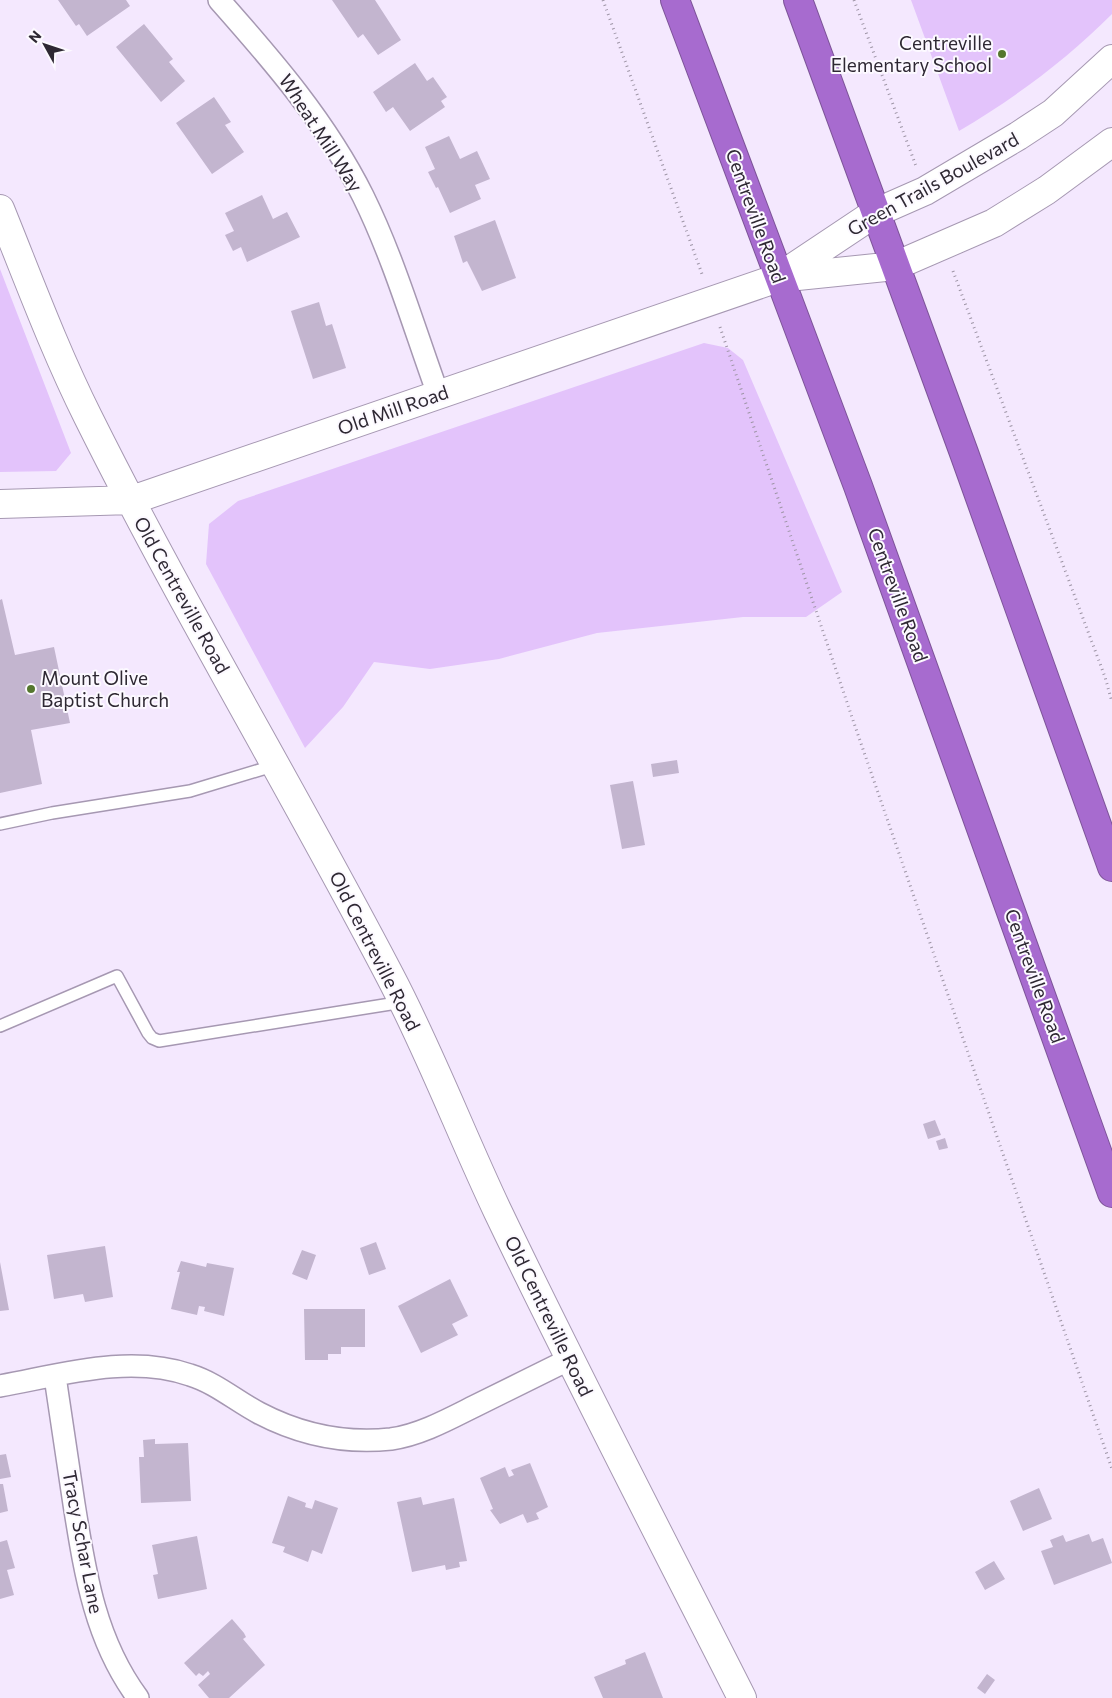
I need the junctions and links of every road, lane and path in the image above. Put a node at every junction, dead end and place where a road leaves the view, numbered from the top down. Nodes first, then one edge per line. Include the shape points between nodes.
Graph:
1 (219, 0) edge
2 (603, 0) edge
3 (675, 0) edge
4 (798, 0) edge
5 (854, 0) edge
6 (1112, 59) edge
7 (1112, 142) edge
8 (914, 158) dead end
9 (0, 208) edge
10 (875, 213) junction
11 (895, 266) junction
12 (955, 277) dead end
13 (778, 278) junction
14 (711, 300) junction
15 (438, 394) junction
16 (132, 500) junction
17 (0, 504) edge
18 (1112, 702) edge
19 (276, 765) junction
20 (0, 824) edge
21 (1112, 867) edge
22 (403, 1002) junction
23 (0, 1026) edge
24 (1112, 1193) edge
25 (570, 1359) junction
26 (55, 1376) junction
27 (0, 1386) edge
28 (1112, 1469) edge
29 (138, 1698) edge
30 (742, 1698) edge

1 - 15 street, Wheat Mill Way via 289,79 354,180 384,243
2 - 14 path
3 - 13 highway, Centreville Road
4 - 10 highway
5 - 8 path
6 - 10 street, Green Trails Boulevard via 1053,113 1018,136 953,176
7 - 11 street via 1047,190 994,223
9 - 16 street, Old Centreville Road via 70,379
10 - 11 highway
10 - 13 street, Green Trails Boulevard
11 - 13 street
11 - 21 highway
12 - 18 path
13 - 14 street, Old Mill Road
13 - 24 highway, Centreville Road via 858,486
14 - 15 street, Old Mill Road
14 - 28 path
15 - 16 street, Old Mill Road
16 - 17 street, Old Mill Road
16 - 19 street, Old Centreville Road
19 - 20 lane via 190,791 60,811
19 - 22 street, Old Centreville Road
22 - 23 lane via 159,1041 148,1033 117,976
22 - 25 street, Old Centreville Road via 497,1209
25 - 26 street via 438,1423 406,1435 364,1441 326,1438 294,1429 259,1413 214,1384 166,1368 121,1366
25 - 30 street, Old Centreville Road
26 - 27 street
26 - 29 street, Tracy Schar Lane via 83,1560 94,1611 115,1663

